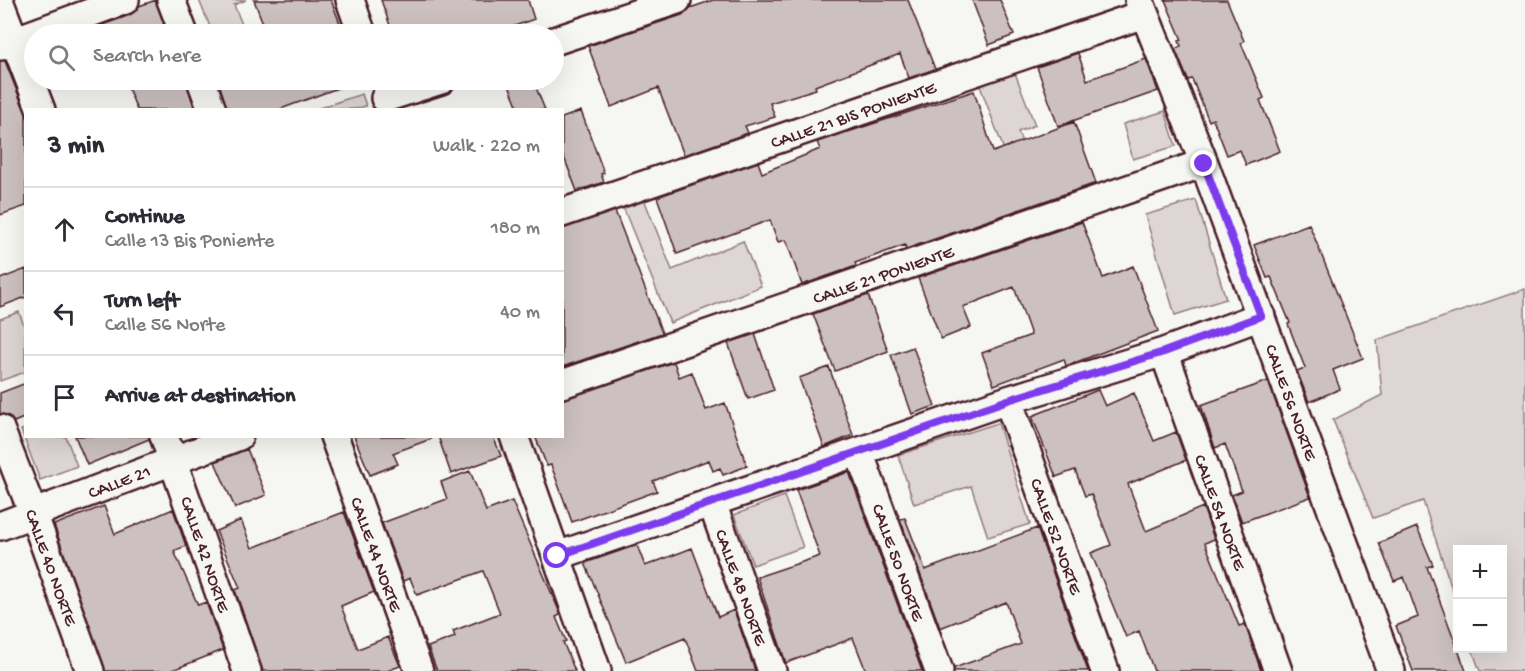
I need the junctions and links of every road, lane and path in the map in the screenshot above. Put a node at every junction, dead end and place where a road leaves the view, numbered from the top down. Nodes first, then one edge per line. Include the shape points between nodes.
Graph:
1 (125, 0) edge
2 (171, 0) edge
3 (350, 0) edge
4 (677, 0) edge
5 (0, 3) edge
6 (1142, 7) edge
7 (61, 24) edge
8 (180, 24) edge
9 (358, 24) edge
10 (24, 38) edge
11 (564, 39) edge
12 (7, 44) edge
13 (24, 77) edge
14 (31, 90) edge
15 (205, 90) edge
16 (405, 90) edge
17 (384, 96) edge
18 (40, 108) edge
19 (211, 108) edge
20 (1204, 164) junction
21 (564, 212) edge
22 (1261, 316) junction
23 (1164, 352) junction
24 (564, 383) edge
25 (1008, 400) junction
26 (0, 429) edge
27 (227, 438) edge
28 (335, 438) edge
29 (515, 438) edge
30 (169, 448) edge
31 (859, 452) junction
32 (712, 503) junction
33 (33, 513) junction
34 (0, 526) edge
35 (557, 556) junction
36 (90, 671) edge
37 (247, 671) edge
38 (419, 671) edge
39 (597, 671) edge
40 (772, 671) edge
41 (939, 671) edge
42 (1105, 671) edge
43 (1278, 671) edge
44 (1391, 671) edge

1 - 7 street
2 - 8 street
3 - 9 street
4 - 11 street
5 - 12 street
6 - 20 street, CALLE 56 NORTE
6 - 21 street, CALLE 21 BIS PONIENTE
10 - 12 street
12 - 13 street
14 - 18 street
15 - 19 street
16 - 17 street
20 - 22 street, CALLE 56 NORTE
20 - 24 street, CALLE 21 PONIENTE
22 - 23 street
22 - 44 street, CALLE 56 NORTE
23 - 25 street
23 - 43 street, CALLE 54 NORTE
25 - 31 street
25 - 42 street, CALLE 52 NORTE
26 - 33 street, CALLE 40 NORTE
27 - 30 street, CALLE 21
28 - 38 street, CALLE 44 NORTE
29 - 35 street
30 - 33 street, CALLE 21
30 - 37 street, CALLE 42 NORTE
31 - 32 street
31 - 41 street, CALLE 50 NORTE
32 - 35 street
32 - 40 street, CALLE 48 NORTE
33 - 34 street, CALLE 21
33 - 36 street, CALLE 40 NORTE
35 - 39 street

